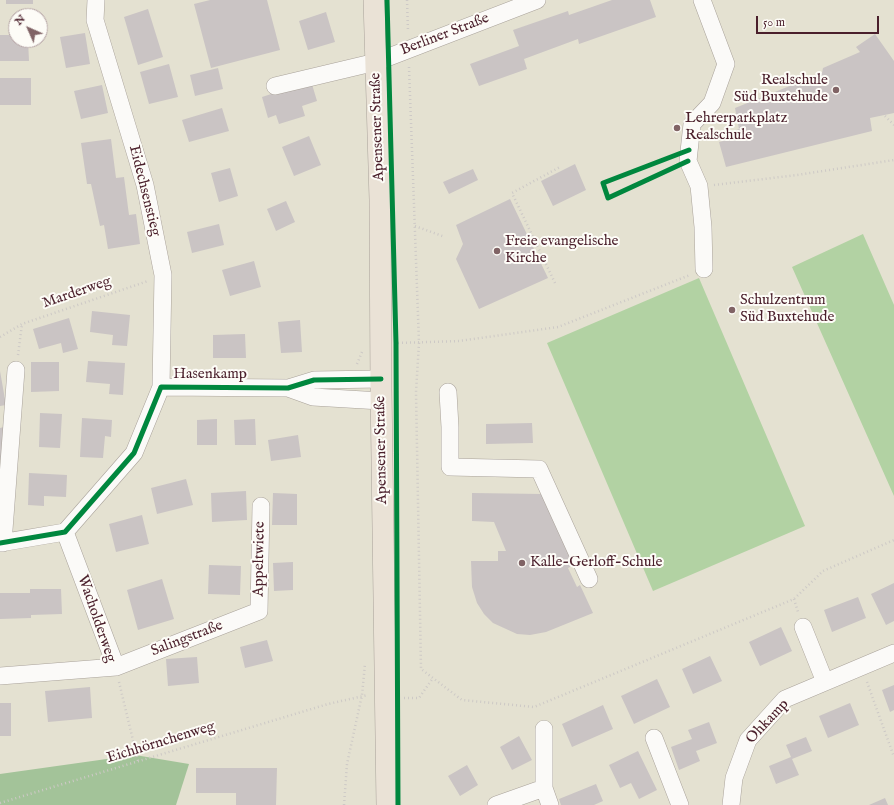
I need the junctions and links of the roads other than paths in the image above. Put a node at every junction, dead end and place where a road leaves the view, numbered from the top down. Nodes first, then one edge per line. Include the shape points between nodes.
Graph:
1 (96, 0) edge
2 (374, 0) edge
3 (537, 0) edge
4 (702, 0) edge
5 (376, 62) junction
6 (275, 86) dead end
7 (704, 270) road end
8 (16, 370) road end
9 (381, 379) junction
10 (161, 387) junction
11 (288, 388) junction
12 (448, 392) dead end
13 (381, 401) junction
14 (260, 506) dead end
15 (65, 532) junction
16 (2, 543) edge
17 (589, 579) dead end
18 (259, 611) joint
19 (803, 627) dead end
20 (894, 653) edge
21 (116, 667) junction
22 (0, 676) edge
23 (825, 682) junction
24 (544, 730) dead end
25 (654, 738) dead end
26 (544, 788) junction
27 (387, 805) edge
28 (496, 805) edge
29 (550, 805) edge
30 (680, 805) edge
31 (730, 805) edge

1 - 10 street, Eidechsenstieg via 95,20 145,185 163,275
2 - 5 main road, Apensener Straße
3 - 5 street, Berliner Straße
4 - 7 street via 726,64 712,103 692,124 688,161 698,186 703,227
5 - 6 street, Berliner Straße
5 - 9 main road, Apensener Straße
8 - 16 street
9 - 11 street, Hasenkamp via 314,380
9 - 13 main road, Apensener Straße
10 - 11 street, Hasenkamp
10 - 15 street, Hasenkamp via 134,453
11 - 13 street, Hasenkamp via 313,397
12 - 17 street via 450,467 539,469
13 - 27 main road, Apensener Straße
14 - 18 street, Appeltwiete
15 - 16 street
15 - 21 street, Wacholderweg
18 - 21 street, Salingstraße
19 - 23 street
20 - 23 street, Ohkamp
21 - 22 street, Wacholderweg
23 - 31 street, Ohkamp via 785,699 748,740 734,778
24 - 26 street
25 - 30 street
26 - 28 street
26 - 29 street

